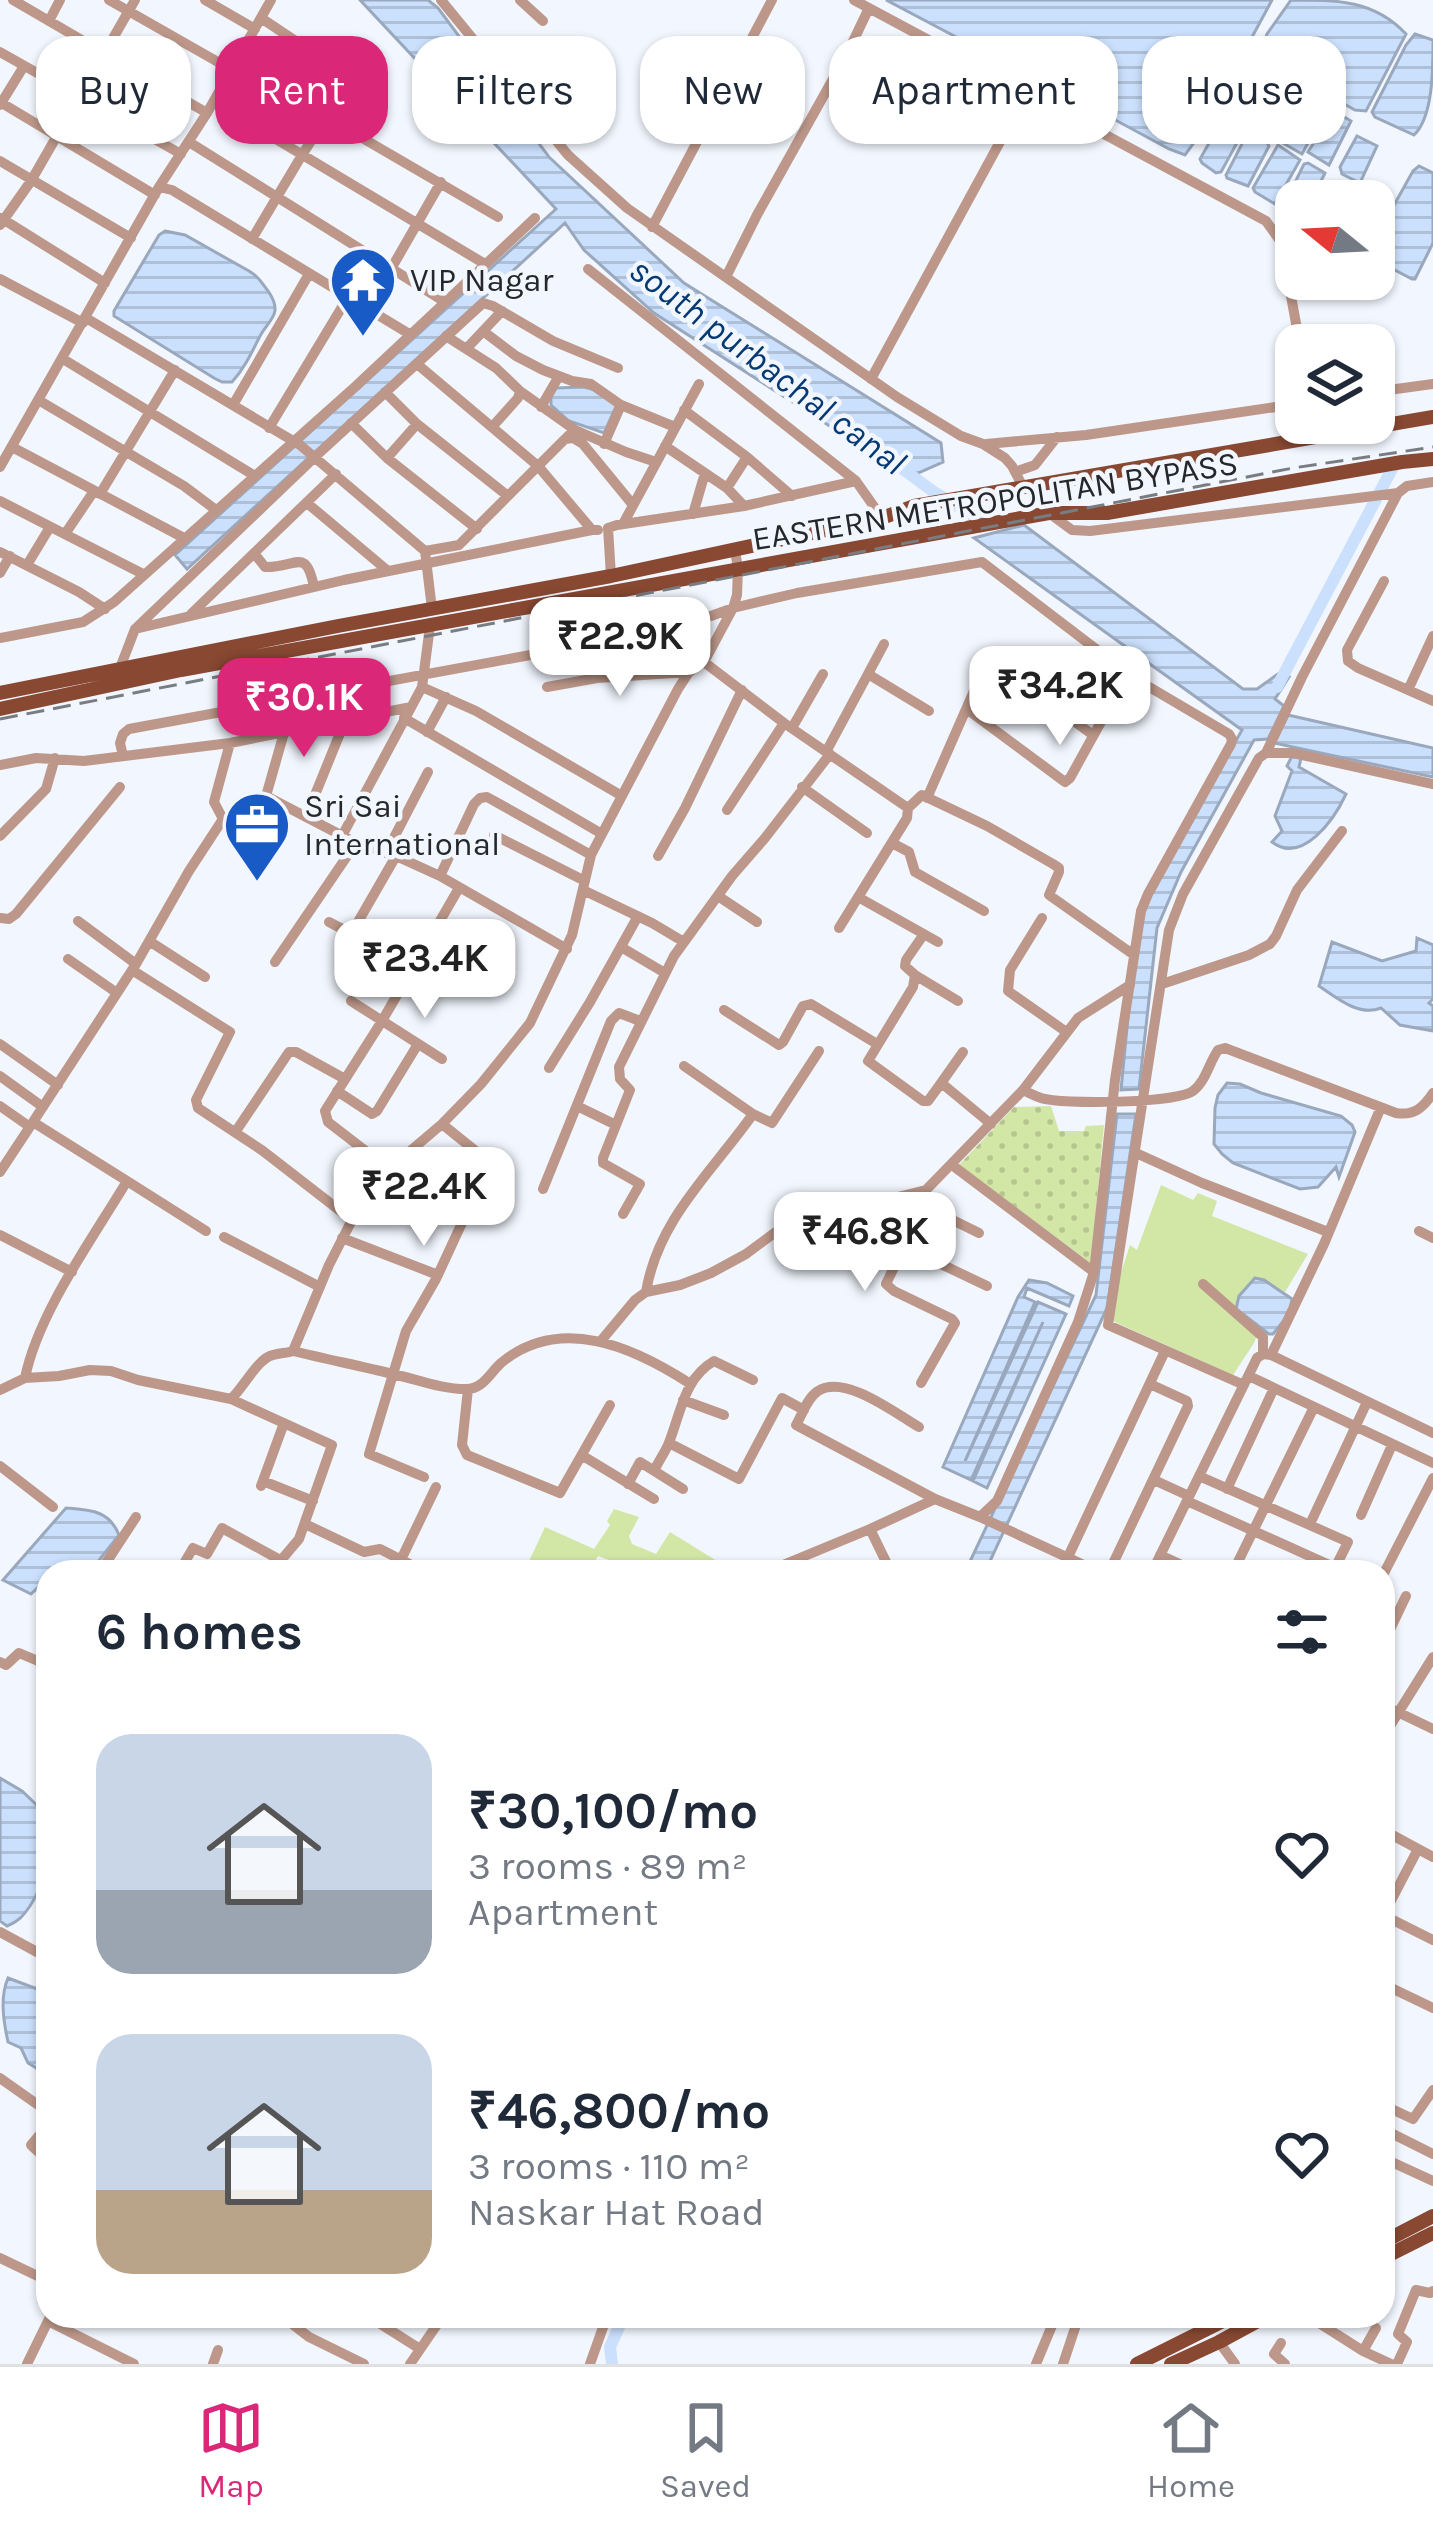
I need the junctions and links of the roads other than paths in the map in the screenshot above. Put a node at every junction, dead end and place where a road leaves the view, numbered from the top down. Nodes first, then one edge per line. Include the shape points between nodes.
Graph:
1 (13, 0) edge
2 (60, 0) edge
3 (109, 0) edge
4 (205, 0) edge
5 (271, 0) edge
6 (441, 0) edge
7 (520, 0) edge
8 (772, 0) edge
9 (854, 0) edge
10 (132, 6) edge
11 (869, 8) junction
12 (49, 21) junction
13 (543, 21) dead end
14 (258, 23) junction
15 (75, 36) edge
16 (115, 36) edge
17 (251, 36) edge
18 (282, 36) edge
19 (923, 36) edge
20 (0, 52) edge
21 (215, 56) edge
22 (24, 65) junction
23 (36, 72) edge
24 (191, 98) edge
25 (215, 99) edge
26 (0, 103) edge
27 (210, 108) junction
28 (36, 122) edge
29 (191, 139) edge
30 (191, 143) edge
31 (1118, 143) edge
32 (52, 144) edge
33 (71, 144) edge
34 (164, 144) edge
35 (188, 144) edge
36 (309, 144) edge
37 (375, 144) edge
38 (999, 144) edge
39 (181, 154) junction
40 (302, 155) junction
41 (0, 161) edge
42 (31, 181) junction
43 (441, 182) junction
44 (157, 191) junction
45 (277, 197) junction
46 (498, 217) dead end
47 (536, 218) dead end
48 (1, 221) edge
49 (417, 224) junction
50 (652, 226) junction
51 (130, 238) junction
52 (252, 239) junction
53 (485, 264) junction
54 (588, 268) dead end
55 (392, 269) junction
56 (309, 274) junction
57 (726, 277) junction
58 (0, 279) edge
59 (106, 283) junction
60 (348, 297) junction
61 (445, 302) junction
62 (368, 309) junction
63 (502, 311) junction
64 (85, 321) junction
65 (1296, 324) edge
66 (483, 331) junction
67 (411, 335) junction
68 (446, 336) junction
69 (467, 348) junction
70 (63, 359) junction
71 (416, 364) junction
72 (618, 368) dead end
73 (175, 370) junction
74 (559, 376) junction
75 (871, 379) junction
76 (699, 383) dead end
77 (1433, 384) edge
78 (1395, 389) edge
79 (385, 392) junction
80 (520, 392) junction
81 (40, 401) junction
82 (233, 405) junction
83 (621, 405) junction
84 (541, 407) junction
85 (1275, 407) edge
86 (684, 410) junction
87 (150, 412) junction
88 (1433, 417) edge
89 (352, 424) junction
90 (418, 424) junction
91 (269, 428) junction
92 (492, 428) junction
93 (675, 428) junction
94 (570, 434) junction
95 (1057, 437) junction
96 (297, 443) junction
97 (604, 443) junction
98 (983, 444) junction
99 (665, 446) junction
100 (12, 447) junction
101 (126, 454) junction
102 (314, 455) junction
103 (747, 457) junction
104 (387, 458) junction
105 (1433, 459) edge
106 (656, 462) junction
107 (538, 466) junction
108 (0, 467) edge
109 (705, 473) junction
110 (336, 474) junction
111 (255, 476) junction
112 (1018, 479) junction
113 (1433, 482) edge
114 (860, 485) junction
115 (727, 488) junction
116 (97, 492) junction
117 (1392, 494) junction
118 (508, 496) junction
119 (792, 496) junction
120 (0, 501) edge
121 (307, 503) junction
122 (634, 505) junction
123 (744, 506) junction
124 (215, 510) junction
125 (1049, 513) junction
126 (693, 514) junction
127 (882, 518) junction
128 (623, 524) junction
129 (50, 527) junction
130 (608, 528) junction
131 (477, 529) junction
132 (592, 530) junction
133 (64, 534) junction
134 (184, 538) junction
135 (735, 550) junction
136 (5, 554) edge
137 (254, 554) junction
138 (426, 557) junction
139 (27, 565) junction
140 (743, 568) junction
141 (388, 572) junction
142 (0, 573) edge
143 (143, 574) junction
144 (610, 576) junction
145 (1384, 581) dead end
146 (314, 587) junction
147 (733, 608) junction
148 (105, 609) junction
149 (432, 609) junction
150 (189, 617) junction
151 (430, 626) junction
152 (135, 629) junction
153 (1433, 636) edge
154 (0, 638) edge
155 (884, 644) dead end
156 (704, 662) junction
157 (985, 666) dead end
158 (120, 668) junction
159 (689, 672) junction
160 (1128, 673) junction
161 (823, 674) dead end
162 (868, 674) junction
163 (423, 681) junction
164 (548, 687) dead end
165 (742, 690) junction
166 (1408, 691) junction
167 (0, 693) edge
168 (1036, 694) dead end
169 (446, 697) junction
170 (1433, 700) edge
171 (0, 709) edge
172 (968, 710) junction
173 (408, 712) junction
174 (928, 712) dead end
175 (345, 721) junction
176 (163, 724) junction
177 (788, 725) junction
178 (428, 732) junction
179 (284, 733) junction
180 (1093, 735) junction
181 (230, 743) junction
182 (165, 751) junction
183 (828, 753) junction
184 (1266, 753) junction
185 (123, 756) junction
186 (55, 758) junction
187 (0, 764) edge
188 (428, 772) dead end
189 (1433, 784) edge
190 (120, 787) dead end
191 (802, 788) junction
192 (266, 796) junction
193 (622, 796) junction
194 (927, 798) junction
195 (908, 808) junction
196 (727, 810) dead end
197 (306, 818) junction
198 (223, 819) junction
199 (1342, 831) dead end
200 (868, 833) dead end
201 (602, 834) junction
202 (494, 835) dead end
203 (0, 836) edge
204 (342, 836) junction
205 (356, 843) junction
206 (892, 843) junction
207 (391, 854) junction
208 (591, 855) junction
209 (658, 856) dead end
210 (440, 876) junction
211 (584, 886) junction
212 (459, 888) junction
213 (718, 896) junction
214 (859, 897) junction
215 (984, 911) dead end
216 (638, 916) junction
217 (0, 918) edge
218 (1042, 918) dead end
219 (78, 921) dead end
220 (329, 922) dead end
221 (757, 922) dead end
222 (839, 928) dead end
223 (350, 934) junction
224 (924, 934) junction
225 (149, 941) junction
226 (684, 942) junction
227 (938, 942) dead end
228 (377, 947) dead end
229 (622, 947) junction
230 (567, 949) junction
231 (1134, 955) junction
232 (68, 959) dead end
233 (275, 962) dead end
234 (134, 967) junction
235 (665, 973) junction
236 (915, 975) junction
237 (205, 977) dead end
238 (1162, 984) junction
239 (1130, 985) junction
240 (117, 993) junction
241 (351, 1000) dead end
242 (958, 1000) dead end
243 (724, 1010) dead end
244 (640, 1021) junction
245 (382, 1022) junction
246 (1065, 1031) junction
247 (0, 1044) edge
248 (418, 1044) junction
249 (877, 1044) junction
250 (818, 1051) dead end
251 (963, 1052) dead end
252 (442, 1060) dead end
253 (593, 1064) junction
254 (684, 1066) dead end
255 (549, 1068) dead end
256 (617, 1074) junction
257 (0, 1076) edge
258 (345, 1079) junction
259 (58, 1085) junction
260 (939, 1086) junction
261 (1023, 1090) junction
262 (337, 1091) junction
263 (1433, 1093) edge
264 (1141, 1100) junction
265 (1117, 1101) junction
266 (0, 1106) edge
267 (577, 1106) junction
268 (43, 1107) junction
269 (1381, 1107) junction
270 (753, 1114) junction
271 (32, 1124) junction
272 (442, 1124) junction
273 (991, 1124) junction
274 (616, 1125) junction
275 (236, 1131) junction
276 (1136, 1153) junction
277 (952, 1165) junction
278 (389, 1169) junction
279 (0, 1172) edge
280 (128, 1181) junction
281 (543, 1189) dead end
282 (926, 1190) junction
283 (922, 1205) junction
284 (623, 1214) dead end
285 (352, 1220) junction
286 (206, 1231) dead end
287 (1419, 1231) dead end
288 (1328, 1232) junction
289 (979, 1233) dead end
290 (0, 1235) edge
291 (224, 1237) dead end
292 (342, 1238) junction
293 (1433, 1238) edge
294 (903, 1246) junction
295 (72, 1272) junction
296 (1094, 1272) junction
297 (438, 1275) junction
298 (1203, 1284) dead end
299 (987, 1286) dead end
300 (320, 1287) junction
301 (646, 1292) junction
302 (600, 1342) junction
303 (293, 1351) junction
304 (1165, 1351) junction
305 (1267, 1354) junction
306 (394, 1374) junction
307 (25, 1378) junction
308 (753, 1380) dead end
309 (1246, 1381) junction
310 (689, 1383) junction
311 (921, 1383) dead end
312 (1150, 1384) junction
313 (1274, 1388) junction
314 (468, 1389) junction
315 (0, 1390) edge
316 (231, 1399) junction
317 (683, 1400) junction
318 (1367, 1402) junction
319 (610, 1405) dead end
320 (1314, 1407) junction
321 (804, 1410) junction
322 (724, 1415) dead end
323 (284, 1423) junction
324 (1356, 1426) junction
325 (919, 1427) dead end
326 (1433, 1433) edge
327 (669, 1443) junction
328 (1392, 1445) junction
329 (583, 1456) junction
330 (1433, 1462) edge
331 (0, 1466) edge
332 (654, 1471) junction
333 (1199, 1476) junction
334 (424, 1477) dead end
335 (1433, 1478) edge
336 (1154, 1480) junction
337 (628, 1484) junction
338 (436, 1487) dead end
339 (683, 1489) dead end
340 (1227, 1489) junction
341 (1428, 1498) edge
342 (654, 1499) dead end
343 (935, 1499) junction
344 (1188, 1499) junction
345 (313, 1501) junction
346 (1265, 1505) junction
347 (53, 1507) dead end
348 (1361, 1515) dead end
349 (136, 1517) dead end
350 (984, 1518) junction
351 (304, 1524) junction
352 (1310, 1524) junction
353 (871, 1529) junction
354 (1254, 1529) junction
355 (1160, 1555) junction
356 (1068, 1557) junction
357 (108, 1560) edge
358 (186, 1560) edge
359 (279, 1560) edge
360 (282, 1560) edge
361 (392, 1560) edge
362 (401, 1560) edge
363 (795, 1560) edge
364 (885, 1560) edge
365 (1074, 1560) edge
366 (1115, 1560) edge
367 (1158, 1560) edge
368 (1171, 1560) edge
369 (1239, 1560) edge
370 (1318, 1560) edge
371 (1342, 1560) edge
372 (1392, 1560) edge
373 (1406, 1596) dead end
374 (1395, 1619) edge
375 (1433, 1657) edge
376 (36, 1661) edge
377 (0, 1662) edge
378 (1395, 1711) edge
379 (1400, 1713) junction
380 (1395, 1720) edge
381 (1433, 1729) edge
382 (1395, 1838) edge
383 (1418, 1849) junction
384 (1433, 1857) edge
385 (1395, 1893) edge
386 (1395, 1922) edge
387 (0, 1932) edge
388 (1433, 1940) edge
389 (36, 1952) edge
390 (1395, 1990) edge
391 (1433, 2008) edge
392 (0, 2078) edge
393 (1433, 2090) edge
394 (36, 2104) edge
395 (1430, 2104) edge
396 (1395, 2110) edge
397 (1395, 2135) edge
398 (1433, 2154) edge
399 (1395, 2164) edge
400 (1433, 2181) edge
401 (1433, 2216) edge
402 (1395, 2236) edge
403 (1428, 2241) edge
404 (1395, 2253) edge
405 (0, 2258) edge
406 (36, 2275) edge
407 (1433, 2291) edge
408 (45, 2328) edge
409 (66, 2328) edge
410 (298, 2328) edge
411 (387, 2328) edge
412 (435, 2328) edge
413 (603, 2328) edge
414 (1051, 2328) edge
415 (1075, 2328) edge
416 (1195, 2328) edge
417 (1245, 2328) edge
418 (1327, 2328) edge
419 (1376, 2328) dead end
420 (1219, 2342) junction
421 (1281, 2342) dead end
422 (420, 2349) junction
423 (218, 2350) dead end
424 (1363, 2351) junction
425 (27, 2364) edge
426 (134, 2364) edge
427 (213, 2364) edge
428 (364, 2364) edge
429 (410, 2364) edge
430 (590, 2364) edge
431 (1036, 2364) edge
432 (1063, 2364) edge
433 (1137, 2364) edge
434 (1171, 2364) edge
435 (1235, 2364) edge
436 (1285, 2364) edge
437 (1394, 2364) edge

1 - 12 street
2 - 12 street
3 - 10 street
4 - 14 street
5 - 14 street
6 - 50 street via 568,155
7 - 13 street
8 - 50 street
9 - 11 street
10 - 16 street
10 - 21 street
11 - 19 street
11 - 57 street
12 - 15 street
14 - 17 street
14 - 18 street
20 - 22 street
22 - 23 street
22 - 26 street
24 - 27 street
25 - 27 street
26 - 28 street
27 - 29 street
27 - 40 street
30 - 45 street
31 - 65 street via 1266,221 1281,242
32 - 42 street
33 - 44 street
34 - 39 street
35 - 39 street
36 - 40 street
37 - 43 street
38 - 75 street
39 - 44 street
40 - 45 street
40 - 49 street
41 - 42 street
42 - 48 street
42 - 51 street
43 - 46 street
43 - 49 street
44 - 51 street
44 - 52 street via 172,190
45 - 52 street
45 - 55 street
47 - 53 street
48 - 59 street
49 - 53 street
49 - 55 street
50 - 57 street
51 - 59 street
52 - 56 street
53 - 61 street
54 - 114 street
55 - 61 street
55 - 62 street
56 - 60 street
56 - 82 street
57 - 75 street
58 - 64 street
59 - 64 street
60 - 62 street
60 - 91 street
61 - 67 street
62 - 67 street
63 - 66 street
63 - 68 street via 483,303
63 - 72 street
64 - 70 street
64 - 73 street
66 - 69 street
66 - 74 street
67 - 96 street
68 - 69 street
68 - 71 street
69 - 80 street
70 - 81 street
70 - 87 street
71 - 79 street
71 - 92 street
73 - 82 street
73 - 87 street
74 - 83 street via 591,384
74 - 84 street
75 - 98 street
76 - 86 street
77 - 78 street
79 - 89 street
79 - 90 street
80 - 84 street
80 - 92 street
81 - 100 street
81 - 101 street
82 - 91 street
83 - 93 street
83 - 97 street
84 - 94 street
85 - 95 street
86 - 93 street
86 - 103 street
87 - 101 street
87 - 111 street
88 - 112 main road, EASTERN METROPOLITAN BYPASS via 1177,463
89 - 102 street
89 - 104 street
90 - 104 street
90 - 118 street
91 - 96 street
92 - 107 street
93 - 99 street
94 - 97 street
94 - 107 street
94 - 122 street
95 - 98 street
95 - 112 street
96 - 102 street
96 - 111 street
97 - 106 street
98 - 112 street
99 - 106 street
99 - 109 street
100 - 108 street
100 - 116 street
101 - 116 street
101 - 124 street
102 - 110 street
102 - 152 street
103 - 115 street
103 - 119 street
104 - 131 street
105 - 125 main road, EASTERN METROPOLITAN BYPASS via 1107,513
106 - 122 street
107 - 118 street
107 - 132 street
109 - 115 street
109 - 126 street
110 - 121 street
110 - 138 street
111 - 124 street
112 - 127 main road, EASTERN METROPOLITAN BYPASS
113 - 117 street
114 - 119 street
114 - 127 street
115 - 123 street
116 - 133 street
116 - 134 street
117 - 125 street via 1090,531 1072,530
117 - 184 street
118 - 131 street
119 - 123 street
120 - 129 street
121 - 137 street
121 - 141 street
122 - 128 street
123 - 126 street
124 - 134 street
125 - 140 main road, EASTERN METROPOLITAN BYPASS
126 - 128 street
127 - 135 main road, EASTERN METROPOLITAN BYPASS
128 - 130 street
129 - 133 street
129 - 139 street
130 - 132 street
130 - 144 street
131 - 138 street
132 - 138 street
133 - 143 street
134 - 143 street
135 - 140 street
135 - 144 main road, EASTERN METROPOLITAN BYPASS
136 - 139 street
136 - 142 street
137 - 146 street via 265,567 306,563
137 - 150 street
138 - 141 street
138 - 149 street
139 - 148 street
140 - 147 street
140 - 151 main road, EASTERN METROPOLITAN BYPASS
141 - 146 street
143 - 148 street
144 - 149 main road, EASTERN METROPOLITAN BYPASS
145 - 166 street via 1348,661
146 - 150 street
147 - 156 street
147 - 160 street via 982,562
147 - 163 street
148 - 154 street via 83,622
149 - 158 main road, EASTERN METROPOLITAN BYPASS
150 - 152 street
151 - 163 street
151 - 171 main road, EASTERN METROPOLITAN BYPASS
152 - 158 street
153 - 166 street
155 - 162 street
156 - 159 street
156 - 165 street
157 - 172 street
158 - 167 main road, EASTERN METROPOLITAN BYPASS
159 - 164 street
159 - 193 street
160 - 180 street
160 - 231 street via 1232,739 1148,894
161 - 177 street
162 - 174 street
162 - 183 street
163 - 169 street
163 - 173 street
163 - 176 street
165 - 177 street
165 - 209 street
166 - 170 street
168 - 180 street
169 - 178 street
169 - 193 street
172 - 180 street via 1065,782
172 - 194 street
173 - 175 street
173 - 178 street
173 - 204 street
175 - 179 street
175 - 197 street
176 - 182 street
176 - 185 street via 123,734
177 - 183 street
177 - 196 street
178 - 201 street
179 - 181 street
179 - 192 street
181 - 182 street
181 - 198 street via 214,802
182 - 185 street
183 - 191 street
183 - 195 street
184 - 189 street
184 - 238 street via 1174,915
185 - 186 street
186 - 187 street
186 - 203 street via 46,789
188 - 207 street
190 - 217 street via 16,914
191 - 200 street
191 - 213 street
192 - 197 street
192 - 198 street via 248,829
193 - 201 street
194 - 195 street
194 - 231 street via 1059,868 1048,895
195 - 206 street
197 - 204 street
198 - 225 street
199 - 238 street via 1297,890 1270,944
201 - 208 street
202 - 211 street
204 - 205 street
205 - 207 street
205 - 233 street
206 - 214 street
206 - 215 street via 909,852 915,872
207 - 210 street
207 - 223 street
208 - 210 street via 487,797 474,803
208 - 211 street
210 - 212 street
211 - 216 street
211 - 230 street
212 - 230 street
212 - 245 street
213 - 221 street
213 - 226 street
214 - 222 street
214 - 224 street
216 - 226 street
216 - 229 street
218 - 246 street via 1010,970 1008,991
219 - 234 street
220 - 223 street
223 - 228 street
224 - 227 street
224 - 236 street via 905,960
225 - 234 street
225 - 237 street
226 - 235 street
229 - 235 street
229 - 255 street
230 - 272 street via 520,1039
231 - 239 street
232 - 240 street
234 - 240 street
234 - 275 street via 230,1032 195,1104
235 - 244 street
236 - 242 street
236 - 249 street
238 - 264 street
239 - 246 street
239 - 265 street
240 - 259 street
241 - 245 street
243 - 249 street via 779,1045 811,1004
244 - 253 street via 614,1016
244 - 256 street
245 - 248 street
245 - 258 street
246 - 261 street
247 - 259 street
248 - 252 street
248 - 262 street via 372,1114
249 - 260 street via 868,1060 916,1098 928,1101
250 - 270 street via 772,1123
251 - 260 street
253 - 256 street
253 - 267 street
254 - 270 street
256 - 274 street via 630,1090
257 - 268 street
258 - 262 street
258 - 275 street via 289,1052
259 - 268 street
260 - 273 street
261 - 265 street via 1044,1100
261 - 273 street
262 - 278 street via 325,1117
263 - 269 street via 1414,1113
264 - 265 street
264 - 269 street via 1190,1094 1226,1048
264 - 276 street
265 - 296 street
266 - 271 street
267 - 274 street
267 - 281 street
268 - 271 street
269 - 288 street
270 - 301 street via 671,1221
271 - 279 street
271 - 280 street
272 - 278 street
272 - 297 street via 488,1161
273 - 277 street
274 - 284 street via 603,1162 640,1184
275 - 285 street
276 - 288 street
276 - 304 street via 1108,1324
277 - 282 street
277 - 296 street
278 - 285 street
280 - 286 street
280 - 295 street
282 - 283 street
282 - 301 street via 818,1225 781,1228 711,1273
283 - 289 street
283 - 294 street
285 - 292 street
287 - 293 street
288 - 305 street
290 - 295 street
291 - 300 street
292 - 297 street
292 - 300 street
294 - 299 street
294 - 311 street via 888,1288 955,1323
295 - 307 street
296 - 350 street
297 - 306 street via 406,1331
298 - 305 street via 1263,1337
300 - 303 street
301 - 302 street
302 - 310 street
302 - 314 street via 566,1336 524,1348
303 - 306 street
303 - 316 street via 260,1362
304 - 309 street
304 - 312 street
305 - 309 street
305 - 318 street
306 - 314 street
306 - 334 street via 369,1454
307 - 315 street
307 - 316 street via 111,1371
308 - 310 street via 714,1361
309 - 313 street
309 - 333 street
310 - 317 street
312 - 336 street via 1188,1406
312 - 356 street
313 - 320 street
313 - 340 street
314 - 329 street via 467,1455 560,1493
316 - 323 street
317 - 322 street
317 - 327 street
318 - 324 street
318 - 326 street
319 - 329 street
320 - 324 street
320 - 346 street
321 - 325 street via 818,1391 844,1387
321 - 327 street via 782,1398 739,1480
321 - 343 street via 796,1426
323 - 345 street via 332,1445
323 - 345 street via 262,1484
324 - 328 street
324 - 352 street
327 - 332 street
328 - 330 street
328 - 348 street
329 - 337 street
331 - 347 street
332 - 337 street via 640,1462
332 - 339 street
333 - 340 street
333 - 344 street
335 - 341 street
336 - 344 street
336 - 366 street
337 - 342 street
338 - 362 street
340 - 346 street
341 - 372 street
343 - 350 street
343 - 353 street
344 - 354 street
344 - 355 street
345 - 351 street
346 - 352 street
346 - 354 street
349 - 357 street
350 - 356 street
351 - 360 street
351 - 361 street
352 - 371 street via 1348,1542
353 - 363 street
353 - 364 street
354 - 369 street
354 - 370 street
355 - 367 street
355 - 368 street
356 - 365 street
358 - 359 street via 193,1548 207,1553 222,1528
373 - 374 street
375 - 379 street
376 - 377 street via 20,1653
378 - 379 street
379 - 380 street
379 - 381 street
382 - 383 street
383 - 384 street
383 - 385 street
386 - 388 street
387 - 389 street
390 - 391 street
392 - 394 street
393 - 395 street
395 - 396 street via 1411,2119
397 - 398 street
399 - 400 street
401 - 402 main road
403 - 404 main road
405 - 406 street
407 - 437 street via 1416,2290 1398,2335 1407,2342
408 - 425 street
409 - 426 street
410 - 428 street
411 - 422 street
412 - 422 street
413 - 430 street
414 - 431 street
415 - 432 street
416 - 433 main road
417 - 420 main road
418 - 424 street
419 - 424 street
420 - 434 main road
420 - 435 street
421 - 436 street via 1274,2354
422 - 429 street
423 - 427 street
424 - 437 street

